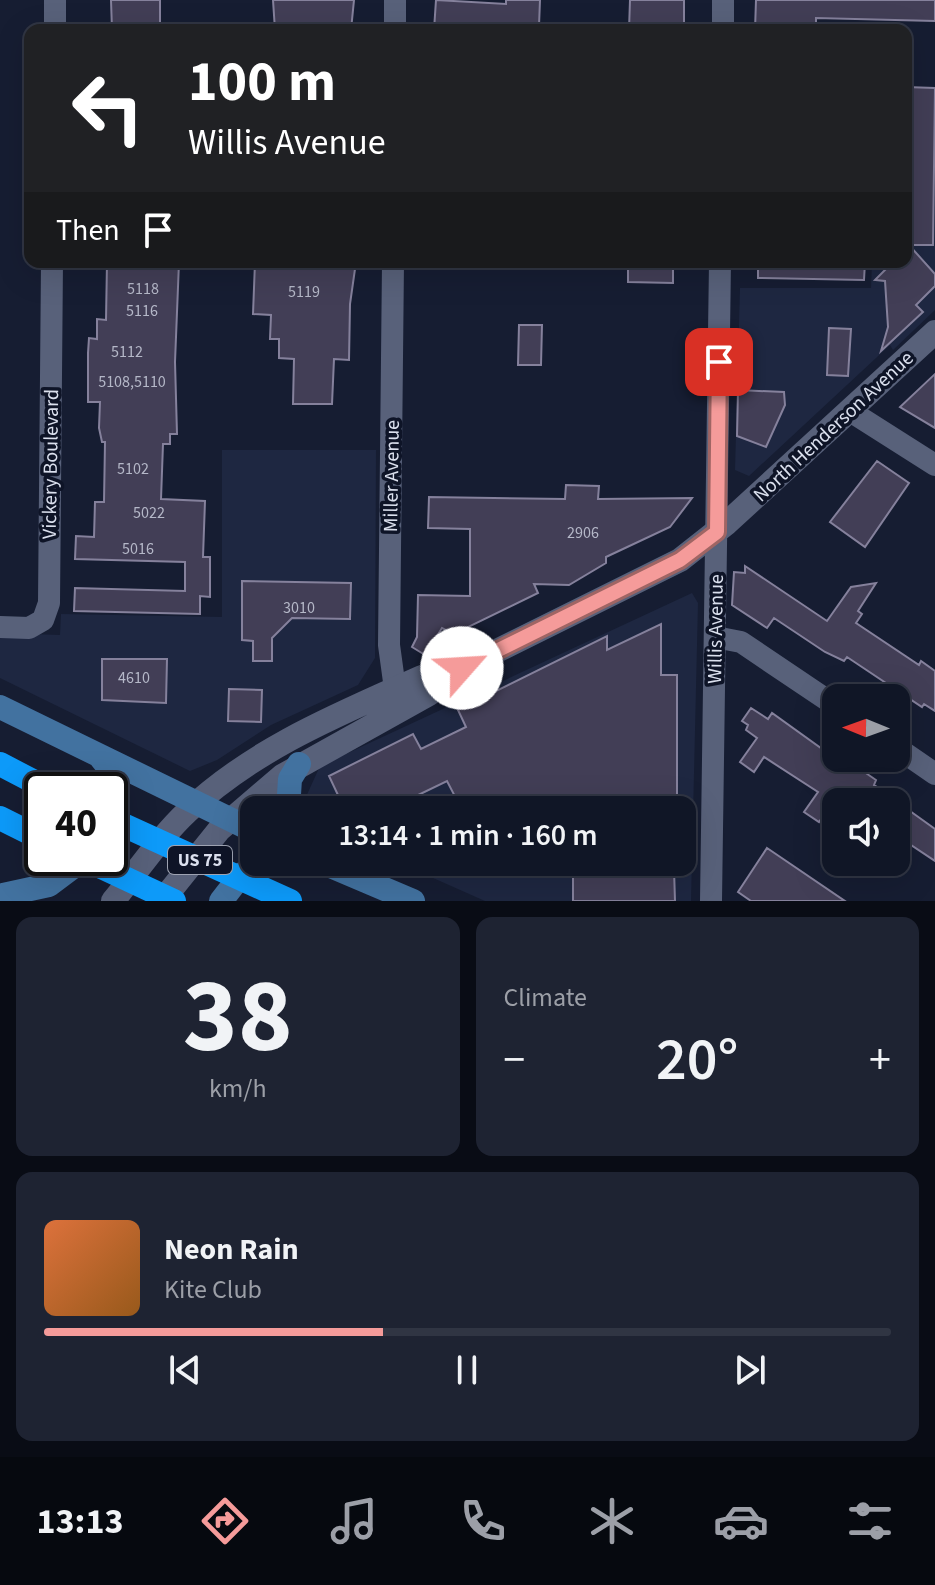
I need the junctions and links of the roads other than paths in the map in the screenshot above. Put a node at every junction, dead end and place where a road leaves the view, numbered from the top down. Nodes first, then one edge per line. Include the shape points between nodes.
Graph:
1 (55, 0) edge
2 (395, 0) edge
3 (723, 0) edge
4 (55, 24) edge
5 (395, 24) edge
6 (723, 24) edge
7 (52, 268) edge
8 (393, 268) edge
9 (720, 268) edge
10 (935, 332) edge
11 (850, 411) junction
12 (935, 465) edge
13 (717, 532) junction
14 (0, 627) edge
15 (715, 637) junction
16 (438, 680) junction
17 (395, 689) junction
18 (822, 697) edge
19 (0, 707) edge
20 (99, 756) junction
21 (910, 757) edge
22 (0, 764) edge
23 (299, 764) junction
24 (113, 772) edge
25 (935, 774) edge
26 (24, 776) edge
27 (289, 796) edge
28 (191, 808) junction
29 (0, 818) edge
30 (225, 825) junction
31 (128, 827) edge
32 (240, 828) edge
33 (24, 830) edge
34 (61, 876) edge
35 (122, 876) edge
36 (240, 876) edge
37 (354, 876) edge
38 (6, 896) edge
39 (113, 901) edge
40 (162, 901) edge
41 (174, 901) edge
42 (221, 901) edge
43 (290, 901) edge
44 (413, 901) edge
45 (711, 901) edge

1 - 4 street
2 - 5 street
3 - 6 street
7 - 14 street, Vickery Boulevard via 49,603 43,620 29,628
8 - 17 street, Miller Avenue via 389,645
9 - 13 street, Willis Avenue
10 - 11 street, North Henderson Avenue
11 - 12 street
11 - 13 street, North Henderson Avenue
13 - 15 street, Willis Avenue
13 - 16 street, North Henderson Avenue via 680,560
15 - 18 street via 741,642
15 - 45 street, Willis Avenue
16 - 17 street, North Henderson Avenue via 422,677
16 - 23 street, North Henderson Avenue via 429,694
17 - 28 street, North Henderson Avenue via 259,755
19 - 20 main road
20 - 24 main road
20 - 28 main road
21 - 25 street
22 - 26 highway
23 - 27 main road via 290,779
23 - 30 street, North Henderson Avenue
28 - 30 main road
28 - 39 street, North Henderson Avenue
29 - 33 highway
30 - 32 main road
30 - 40 street, North Henderson Avenue
31 - 43 highway, US 75
34 - 38 main road via 49,885
35 - 41 highway, US 75
36 - 42 main road
37 - 44 main road

